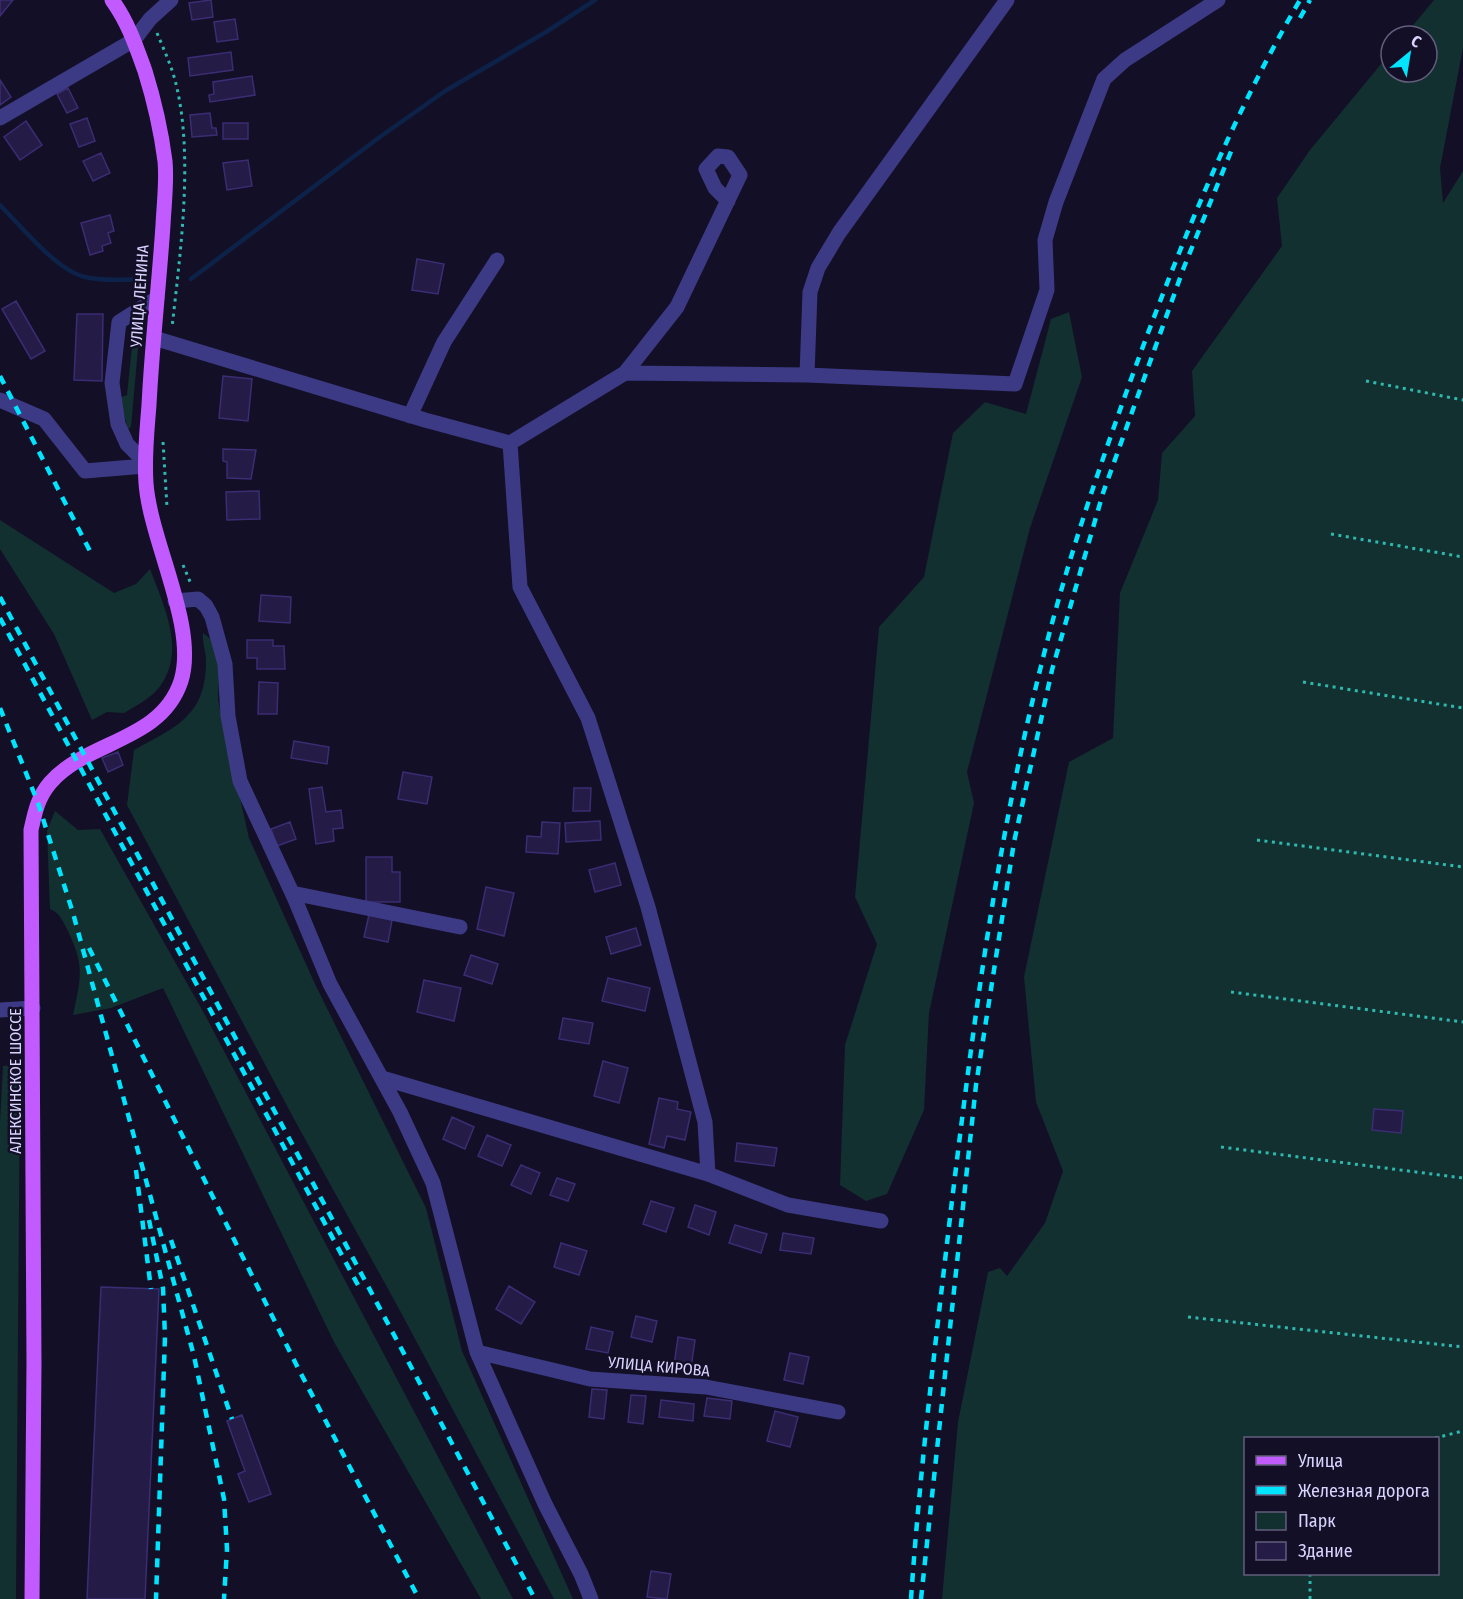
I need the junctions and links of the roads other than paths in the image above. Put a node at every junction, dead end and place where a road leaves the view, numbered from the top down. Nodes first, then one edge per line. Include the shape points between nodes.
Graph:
1 (112, 0) edge
2 (171, 0) edge
3 (1007, 0) edge
4 (1218, 0) edge
5 (134, 40) junction
6 (0, 118) edge
7 (728, 201) dead end
8 (496, 260) dead end
9 (157, 298) junction
10 (154, 338) junction
11 (625, 373) junction
12 (807, 375) junction
13 (0, 400) edge
14 (410, 416) junction
15 (510, 443) junction
16 (145, 464) junction
17 (175, 600) junction
18 (292, 893) junction
19 (460, 927) dead end
20 (33, 1008) junction
21 (0, 1010) edge
22 (381, 1078) junction
23 (708, 1174) junction
24 (881, 1221) dead end
25 (477, 1352) junction
26 (838, 1412) dead end
27 (32, 1599) edge
28 (591, 1599) edge

1 - 5 main road, УЛИЦА ЛЕНИНА
2 - 5 street
3 - 12 street via 839,233 818,268 810,292
4 - 12 street via 1125,60 1104,79 1056,202 1045,240 1047,290 1015,384
5 - 6 street
5 - 9 main road, УЛИЦА ЛЕНИНА via 154,98 165,163
7 - 11 street via 677,307
8 - 14 street via 444,342
9 - 10 main road, УЛИЦА ЛЕНИНА
9 - 16 street via 119,322 112,372 122,435
10 - 14 street
10 - 16 main road, УЛИЦА ЛЕНИНА
11 - 12 street
11 - 15 street
13 - 16 street via 44,419 85,471
14 - 15 street
15 - 23 street via 520,587 588,718 648,907 705,1122
16 - 17 main road, УЛИЦА ЛЕНИНА via 151,519
17 - 18 street via 198,599 212,617 225,664 230,735 240,781
17 - 20 main road, АЛЕКСИНСКОЕ ШОССЕ via 183,636 184,667 167,707 129,736 66,770 51,783 38,803 30,846
18 - 19 street
18 - 22 street via 330,984
20 - 21 street
20 - 27 main road, АЛЕКСИНСКОЕ ШОССЕ
22 - 23 street
22 - 25 street via 433,1183
23 - 24 street via 789,1205
25 - 26 street, УЛИЦА КИРОВА via 590,1379 706,1388
25 - 28 street

